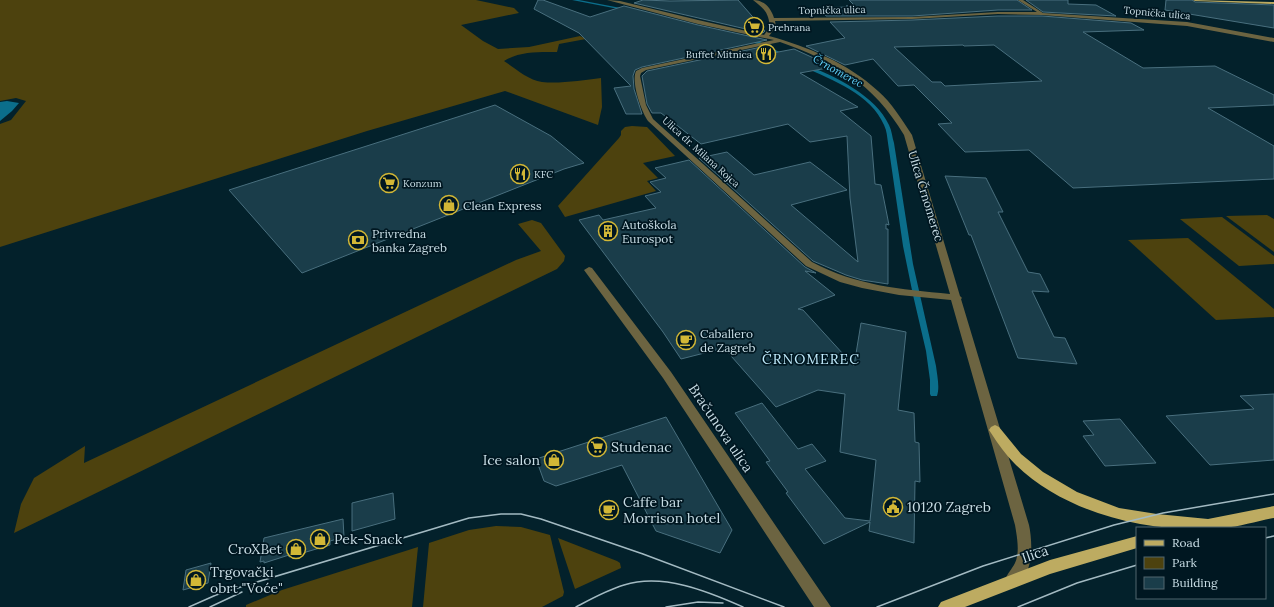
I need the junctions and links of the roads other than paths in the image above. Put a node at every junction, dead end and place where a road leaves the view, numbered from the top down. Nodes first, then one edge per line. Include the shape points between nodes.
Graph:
1 (609, 0) edge
2 (755, 0) edge
3 (1020, 0) edge
4 (1195, 0) edge
5 (1274, 3) edge
6 (1042, 14) junction
7 (772, 20) junction
8 (767, 40) junction
9 (1274, 40) edge
10 (589, 270) dead end
11 (957, 298) junction
12 (995, 430) junction
13 (1274, 512) edge
14 (1209, 525) junction
15 (1198, 527) edge
16 (1136, 542) edge
17 (1012, 580) junction
18 (823, 607) edge
19 (946, 607) edge

1 - 8 street, Ulica Črnomerec
2 - 7 street via 767,7
3 - 6 street
4 - 5 main road
6 - 7 street, Topnička ulica
6 - 9 street, Topnička ulica via 1187,24
7 - 8 street via 773,26
8 - 11 street, Ulica Črnomerec via 779,41 820,57 856,77 876,92 896,116 908,135
8 - 11 street, Ulica dr. Milana Rojca via 757,46 638,72 643,105 650,120 809,264 825,274 852,284
10 - 18 street, Bračunova ulica via 667,376
11 - 12 street, Ulica Črnomerec
12 - 14 main road via 1021,462 1085,502 1125,515
12 - 17 street, Ulica Črnomerec via 1025,538 1024,561
13 - 14 main road
14 - 15 main road
16 - 17 main road, Ilica via 1050,566
17 - 19 main road, Ilica

